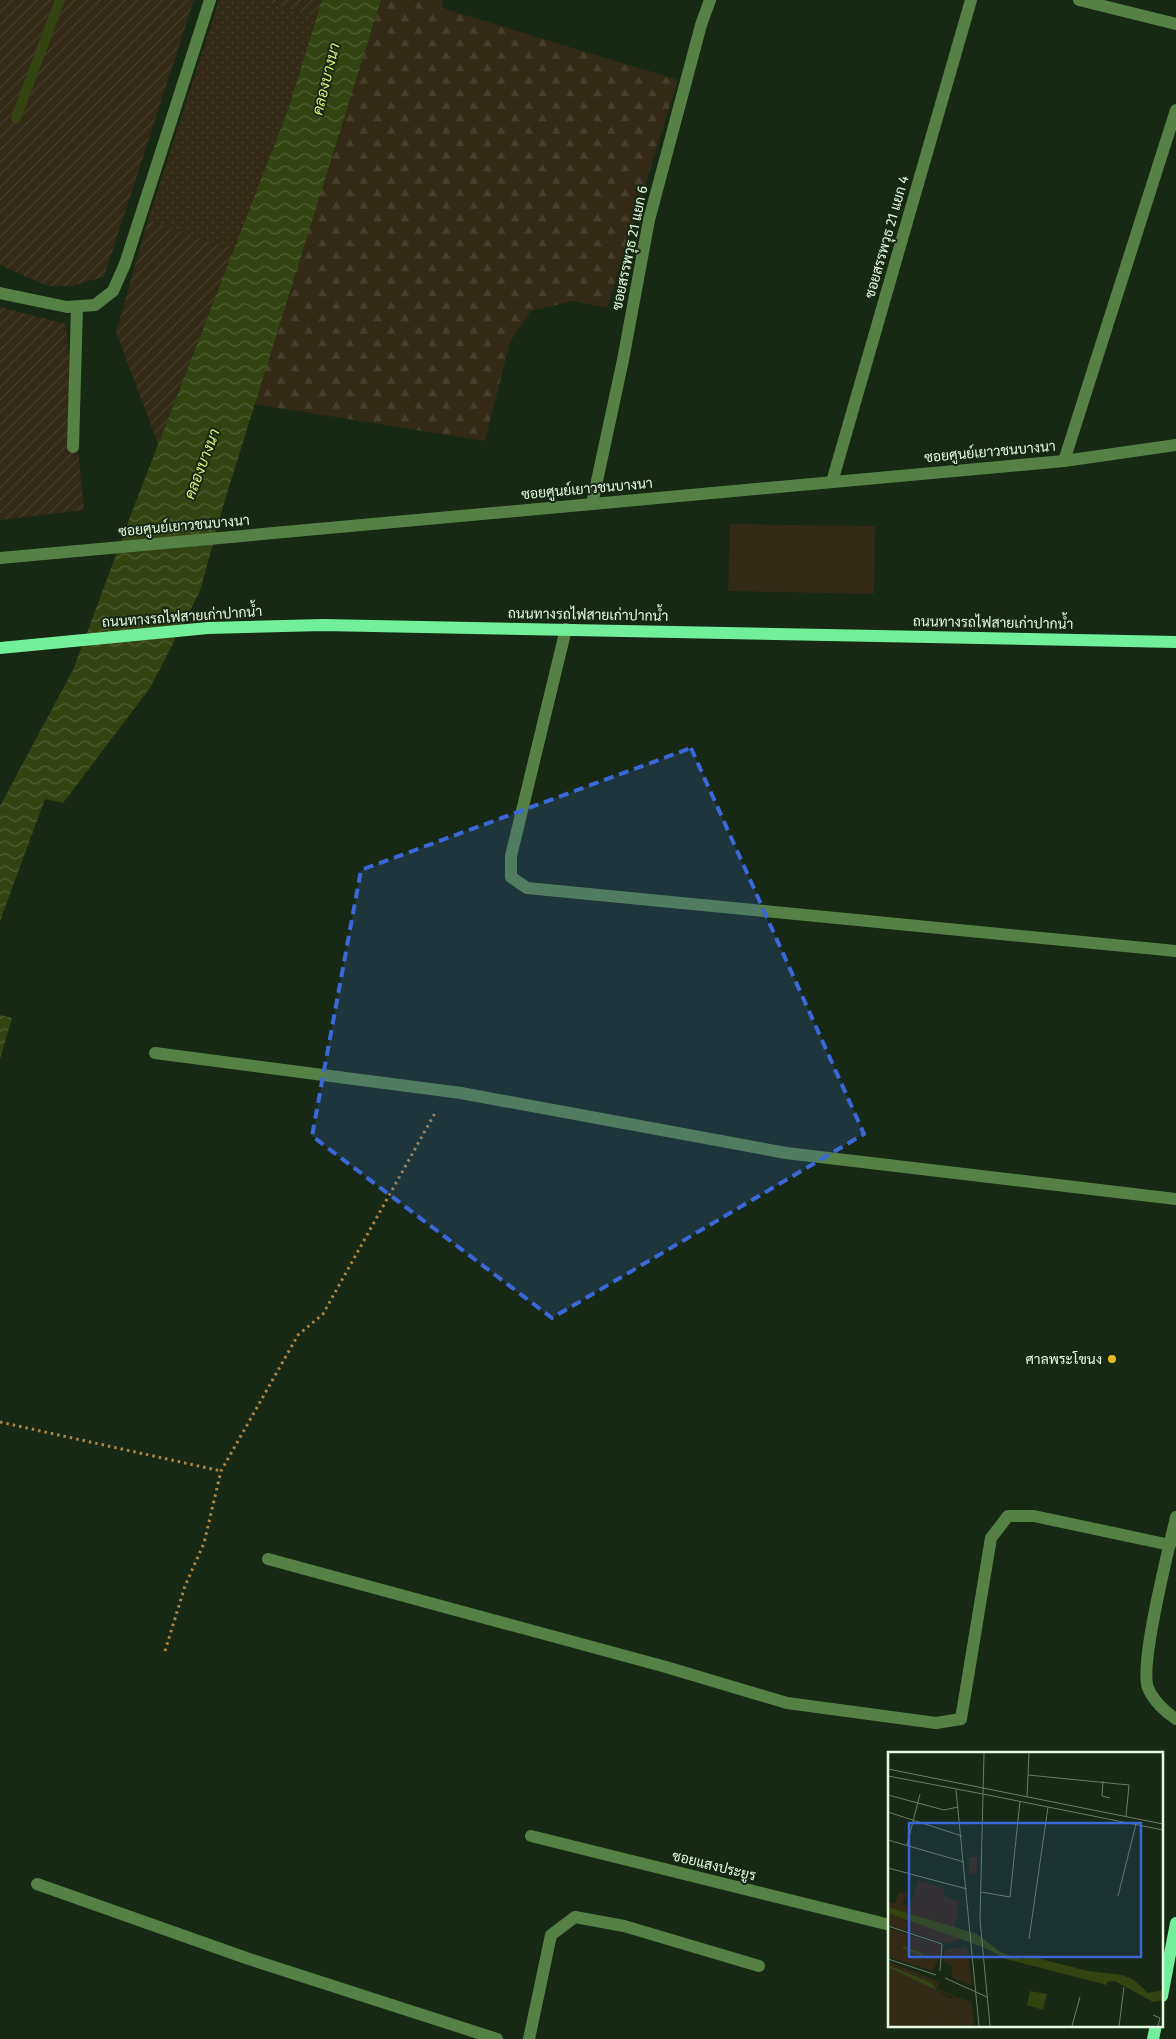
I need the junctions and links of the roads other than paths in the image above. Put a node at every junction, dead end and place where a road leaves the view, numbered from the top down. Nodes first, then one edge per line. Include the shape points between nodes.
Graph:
1 (210, 0) edge
2 (710, 0) edge
3 (972, 0) edge
4 (1079, 0) edge
5 (1176, 24) edge
6 (1176, 110) edge
7 (0, 293) edge
8 (77, 307) junction
9 (1176, 445) edge
10 (73, 447) dead end
11 (1064, 461) junction
12 (832, 482) junction
13 (592, 504) junction
14 (0, 558) edge
15 (566, 629) junction
16 (1176, 642) edge
17 (0, 648) edge
18 (1176, 951) edge
19 (155, 1053) dead end
20 (1176, 1199) edge
21 (1176, 1517) edge
22 (1170, 1545) junction
23 (268, 1559) dead end
24 (1176, 1719) edge
25 (531, 1836) dead end
26 (37, 1884) dead end
27 (1176, 1923) edge
28 (888, 1925) edge
29 (759, 1966) dead end
30 (1164, 1988) edge
31 (1156, 2026) edge
32 (496, 2039) edge
33 (529, 2039) edge
34 (1153, 2039) edge

1 - 8 street via 125,264 113,291 95,305
2 - 13 street, ซอยสรรพวุธ 21 แยก 6 via 649,220
3 - 12 street, ซอยสรรพวุธ 21 แยก 4
4 - 5 street
6 - 11 street
7 - 8 street
8 - 10 street
9 - 11 street, ซอยศูนย์เยาวชนบางนา
11 - 12 street, ซอยศูนย์เยาวชนบางนา
12 - 13 street, ซอยศูนย์เยาวชนบางนา
13 - 14 street, ซอยศูนย์เยาวชนบางนา
15 - 16 main road, ถนนทางรถไฟสายเก่าปากน้ำ
15 - 17 main road, ถนนทางรถไฟสายเก่าปากน้ำ via 323,625 208,628
15 - 18 street via 511,856 511,877 527,888
19 - 20 street via 447,1091 786,1153
21 - 22 street
22 - 23 street via 1034,1516 1008,1516 991,1538 961,1719 936,1723 787,1703
22 - 24 street via 1146,1658 1148,1688 1165,1712
25 - 28 street, ซอยแสงประยูร
26 - 32 street via 249,1959
27 - 30 main road
29 - 33 street via 624,1926 575,1917 551,1935
31 - 34 main road

